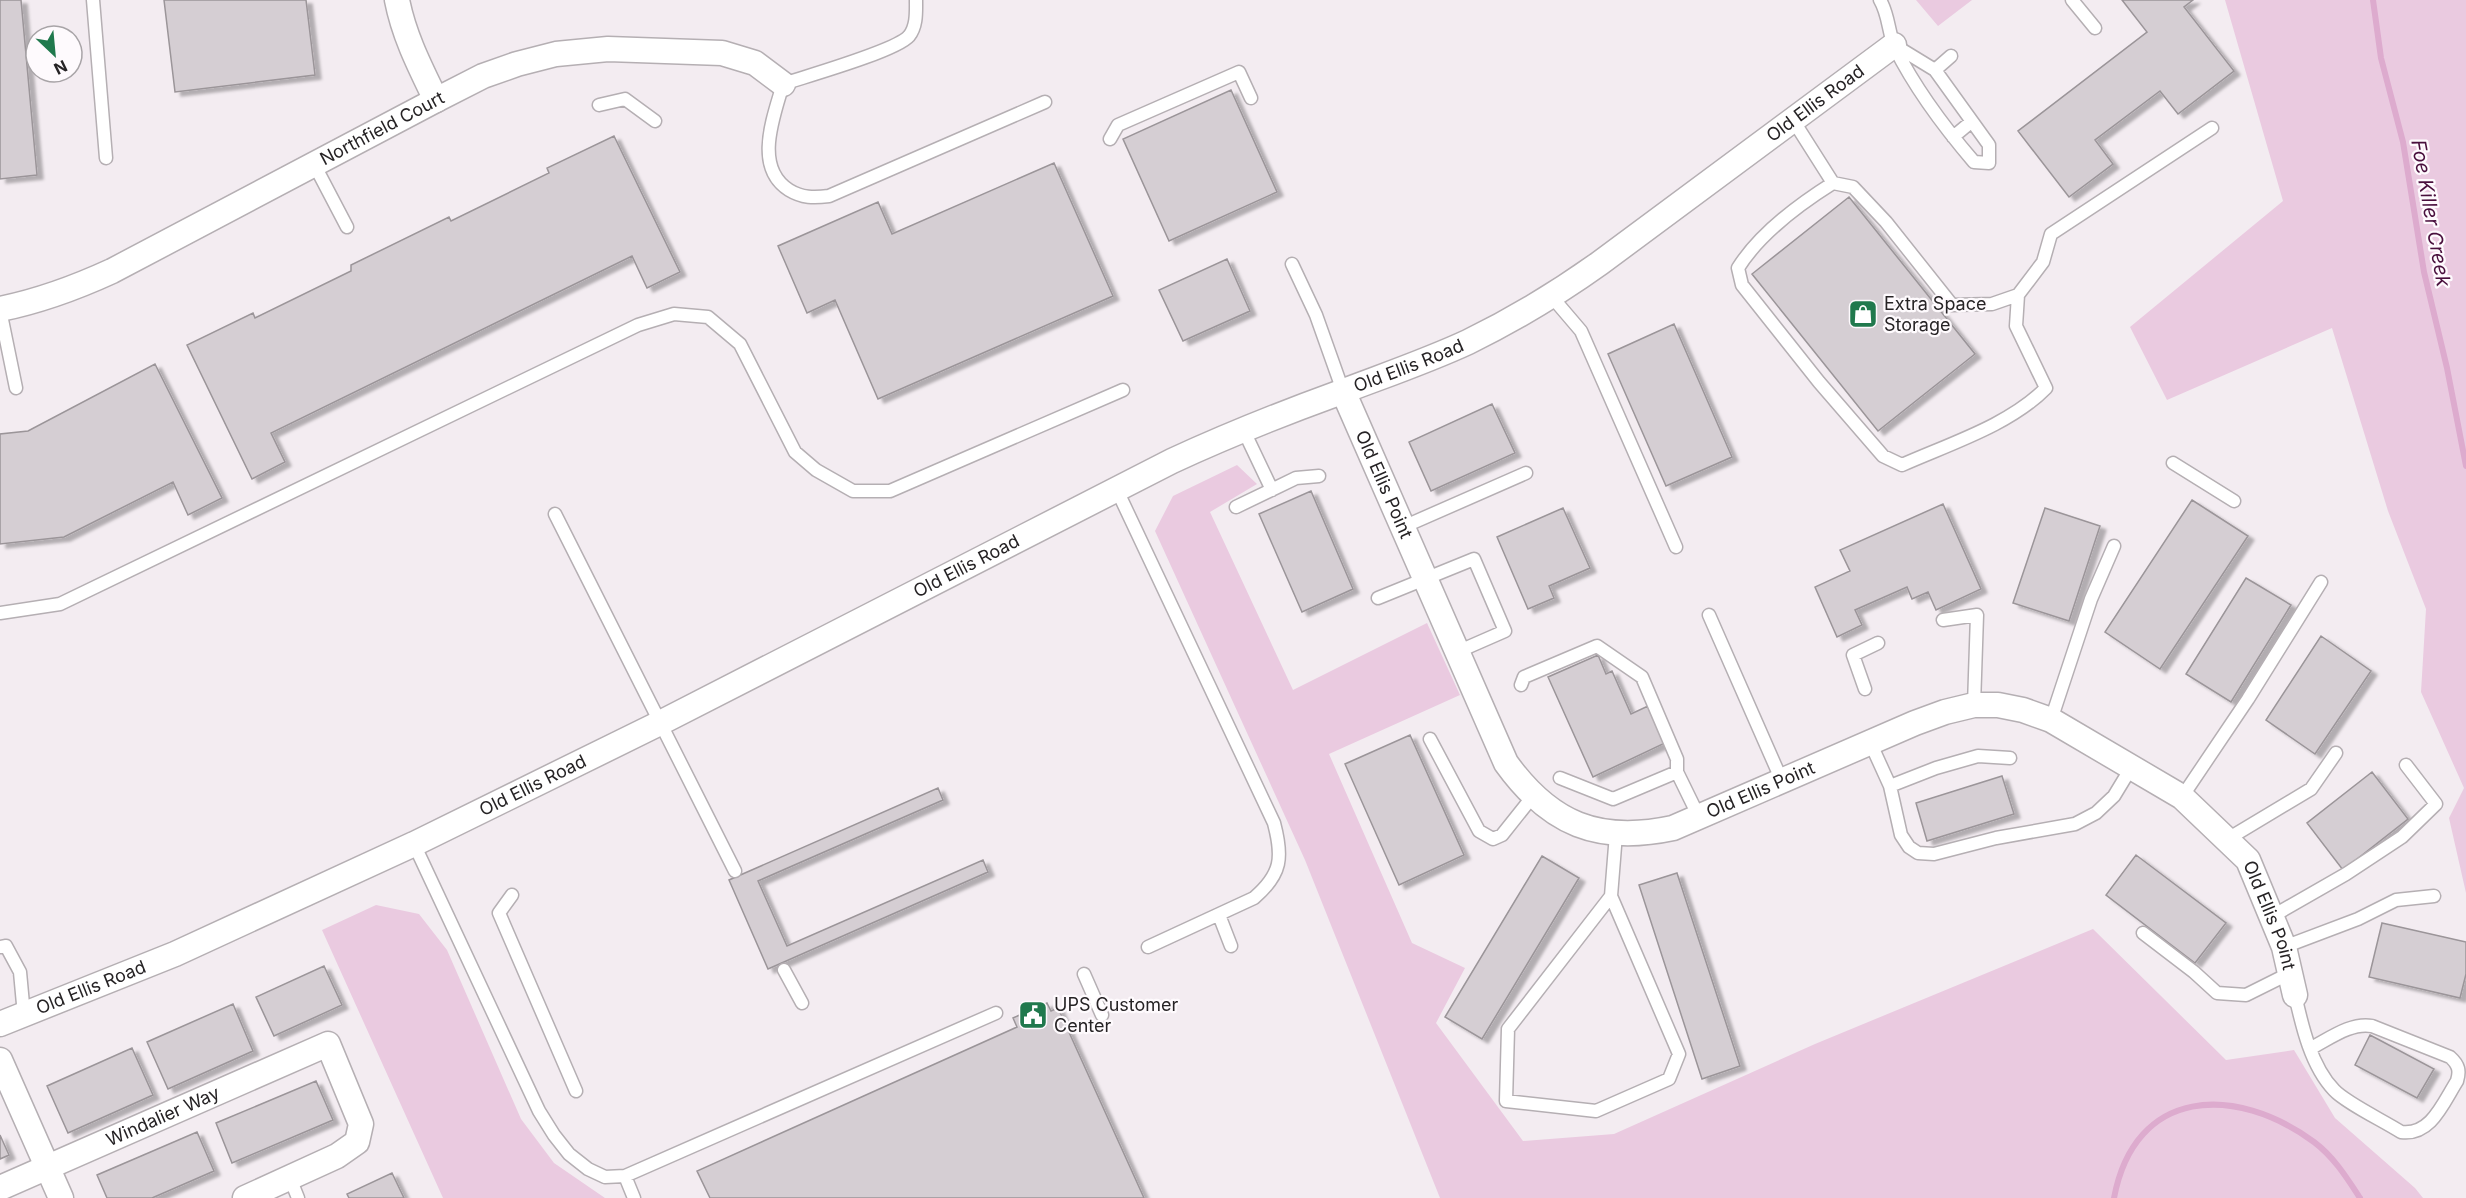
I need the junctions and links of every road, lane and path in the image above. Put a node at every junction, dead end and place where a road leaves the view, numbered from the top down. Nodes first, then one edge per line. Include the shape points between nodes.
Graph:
1 (93, 0) edge
2 (397, 0) edge
3 (916, 0) edge
4 (1880, 0) edge
5 (2072, 0) edge
6 (2095, 28) dead end
7 (1894, 45) junction
8 (1951, 56) dead end
9 (1935, 70) junction
10 (783, 84) junction
11 (1251, 98) dead end
12 (436, 100) junction
13 (1045, 102) dead end
14 (599, 105) dead end
15 (1793, 120) junction
16 (655, 121) dead end
17 (1971, 122) junction
18 (2212, 128) dead end
19 (1953, 137) junction
20 (1110, 139) dead end
21 (105, 158) dead end
22 (314, 164) junction
23 (1833, 183) junction
24 (347, 227) dead end
25 (1292, 264) dead end
26 (2018, 296) junction
27 (1552, 297) junction
28 (0, 309) edge
29 (16, 388) dead end
30 (1123, 390) dead end
31 (1343, 391) junction
32 (1243, 429) junction
33 (2173, 463) dead end
34 (1526, 473) dead end
35 (1319, 476) dead end
36 (1116, 488) junction
37 (1272, 490) junction
38 (2234, 501) dead end
39 (1236, 507) dead end
40 (555, 514) dead end
41 (1402, 527) junction
42 (2114, 546) dead end
43 (1676, 547) dead end
44 (1426, 580) junction
45 (2321, 582) dead end
46 (1378, 598) dead end
47 (0, 613) edge
48 (1709, 615) dead end
49 (1943, 620) dead end
50 (1878, 643) dead end
51 (1457, 652) junction
52 (1521, 685) dead end
53 (1865, 689) dead end
54 (1974, 705) junction
55 (2051, 720) junction
56 (660, 723) junction
57 (1430, 739) dead end
58 (1870, 742) junction
59 (2336, 753) dead end
60 (2010, 758) dead end
61 (2406, 765) dead end
62 (2132, 768) junction
63 (1677, 772) junction
64 (1560, 778) dead end
65 (1782, 780) junction
66 (1890, 786) junction
67 (1533, 796) junction
68 (2182, 797) junction
69 (1699, 817) junction
70 (1616, 834) junction
71 (2226, 840) junction
72 (414, 844) junction
73 (735, 871) dead end
74 (512, 895) dead end
75 (1611, 896) junction
76 (2434, 896) dead end
77 (1219, 915) junction
78 (2271, 918) junction
79 (2144, 933) dead end
80 (1148, 946) dead end
81 (1231, 946) dead end
82 (0, 947) edge
83 (2284, 947) junction
84 (784, 970) dead end
85 (1084, 974) dead end
86 (2292, 984) junction
87 (802, 1003) dead end
88 (996, 1013) dead end
89 (24, 1015) junction
90 (1102, 1015) dead end
91 (0, 1024) edge
92 (2311, 1048) junction
93 (0, 1060) edge
94 (576, 1091) dead end
95 (48, 1167) junction
96 (625, 1176) junction
97 (0, 1188) edge
98 (294, 1188) edge
99 (62, 1198) edge
100 (245, 1198) edge
101 (634, 1198) edge

1 - 21 lane
2 - 12 street via 411,48
3 - 10 lane via 916,18 902,42
4 - 7 lane via 1887,12
5 - 6 lane
7 - 9 lane
7 - 15 street, Old Ellis Road
7 - 19 lane via 1917,90
8 - 9 lane
9 - 17 lane
10 - 12 street, Northfield Court via 755,63 722,53 608,49 556,54 517,64
10 - 13 lane via 768,157 774,176 783,186 797,195 813,198 829,196
11 - 20 lane via 1239,72 1119,125
12 - 22 street, Northfield Court
14 - 16 lane via 626,99
15 - 23 lane
15 - 27 street, Old Ellis Road
17 - 19 lane
17 - 19 lane via 1989,146 1989,163 1974,162
18 - 26 lane via 2051,234 2043,262
22 - 24 lane
22 - 28 street, Northfield Court via 82,285
23 - 26 lane via 1853,187 1952,305 1992,304
23 - 26 lane via 1750,249 1738,268 1742,285 1883,456 1902,465 1982,430 2033,402 2046,388 2016,326
25 - 31 lane via 1316,315
27 - 31 street, Old Ellis Road via 1467,342
27 - 43 lane via 1581,331
28 - 29 lane
30 - 47 lane via 890,491 854,491 816,470 795,452 740,344 708,317 674,314 638,325 60,604
31 - 32 street, Old Ellis Road
31 - 41 street, Old Ellis Point
32 - 36 street, Old Ellis Road
32 - 37 lane
33 - 38 lane
34 - 41 lane
35 - 37 lane via 1296,478
36 - 56 street, Old Ellis Road
36 - 77 lane via 1274,823 1279,843 1280,859 1267,887
37 - 39 lane
40 - 56 lane
41 - 44 street, Old Ellis Point
42 - 55 lane via 2091,599
44 - 46 lane
44 - 51 street, Old Ellis Point
44 - 51 lane via 1474,559 1505,631
45 - 68 lane
48 - 65 lane
49 - 54 lane via 1977,615
50 - 53 lane via 1853,655
51 - 67 street, Old Ellis Point via 1506,763
52 - 63 lane via 1524,677 1597,646 1642,677 1677,759
54 - 55 street, Old Ellis Point via 1998,705
54 - 58 street, Old Ellis Point via 1925,719
55 - 62 street, Old Ellis Point
56 - 72 street, Old Ellis Road
56 - 73 lane
57 - 67 lane via 1479,831 1493,839 1502,835
58 - 65 street, Old Ellis Point
58 - 66 lane
59 - 71 lane via 2311,789
60 - 66 lane via 1978,756
61 - 78 lane via 2436,804 2402,837
62 - 66 lane via 2114,796 2096,813 2074,824 1934,854 1918,853 1908,847 1901,835
62 - 68 street, Old Ellis Point
63 - 64 lane via 1613,799
63 - 69 lane
65 - 69 street, Old Ellis Point
67 - 70 street, Old Ellis Point via 1566,820
68 - 71 street, Old Ellis Point
69 - 70 street, Old Ellis Point via 1645,834
70 - 75 lane
71 - 78 street, Old Ellis Point via 2248,860
72 - 89 street, Old Ellis Road via 236,927
72 - 96 lane via 554,1135 569,1154 588,1168 605,1177
74 - 94 lane via 499,913
75 - 75 lane via 1508,1029 1506,1101 1596,1111 1670,1079 1679,1054
76 - 83 lane via 2396,900
77 - 80 lane
77 - 81 lane
78 - 83 street, Old Ellis Point
79 - 86 lane via 2217,993 2246,995
82 - 89 lane via 6,946 20,972
83 - 86 street, Old Ellis Point
84 - 87 lane
85 - 90 lane
86 - 92 lane
88 - 96 lane
89 - 91 street, Old Ellis Road
92 - 92 lane via 2321,1074 2335,1091 2402,1132 2423,1130 2460,1072 2450,1057 2362,1024
93 - 95 street
95 - 97 street, Windalier Way
95 - 98 street, Windalier Way via 328,1044 361,1124 357,1142
95 - 99 street
96 - 101 lane
98 - 100 street

